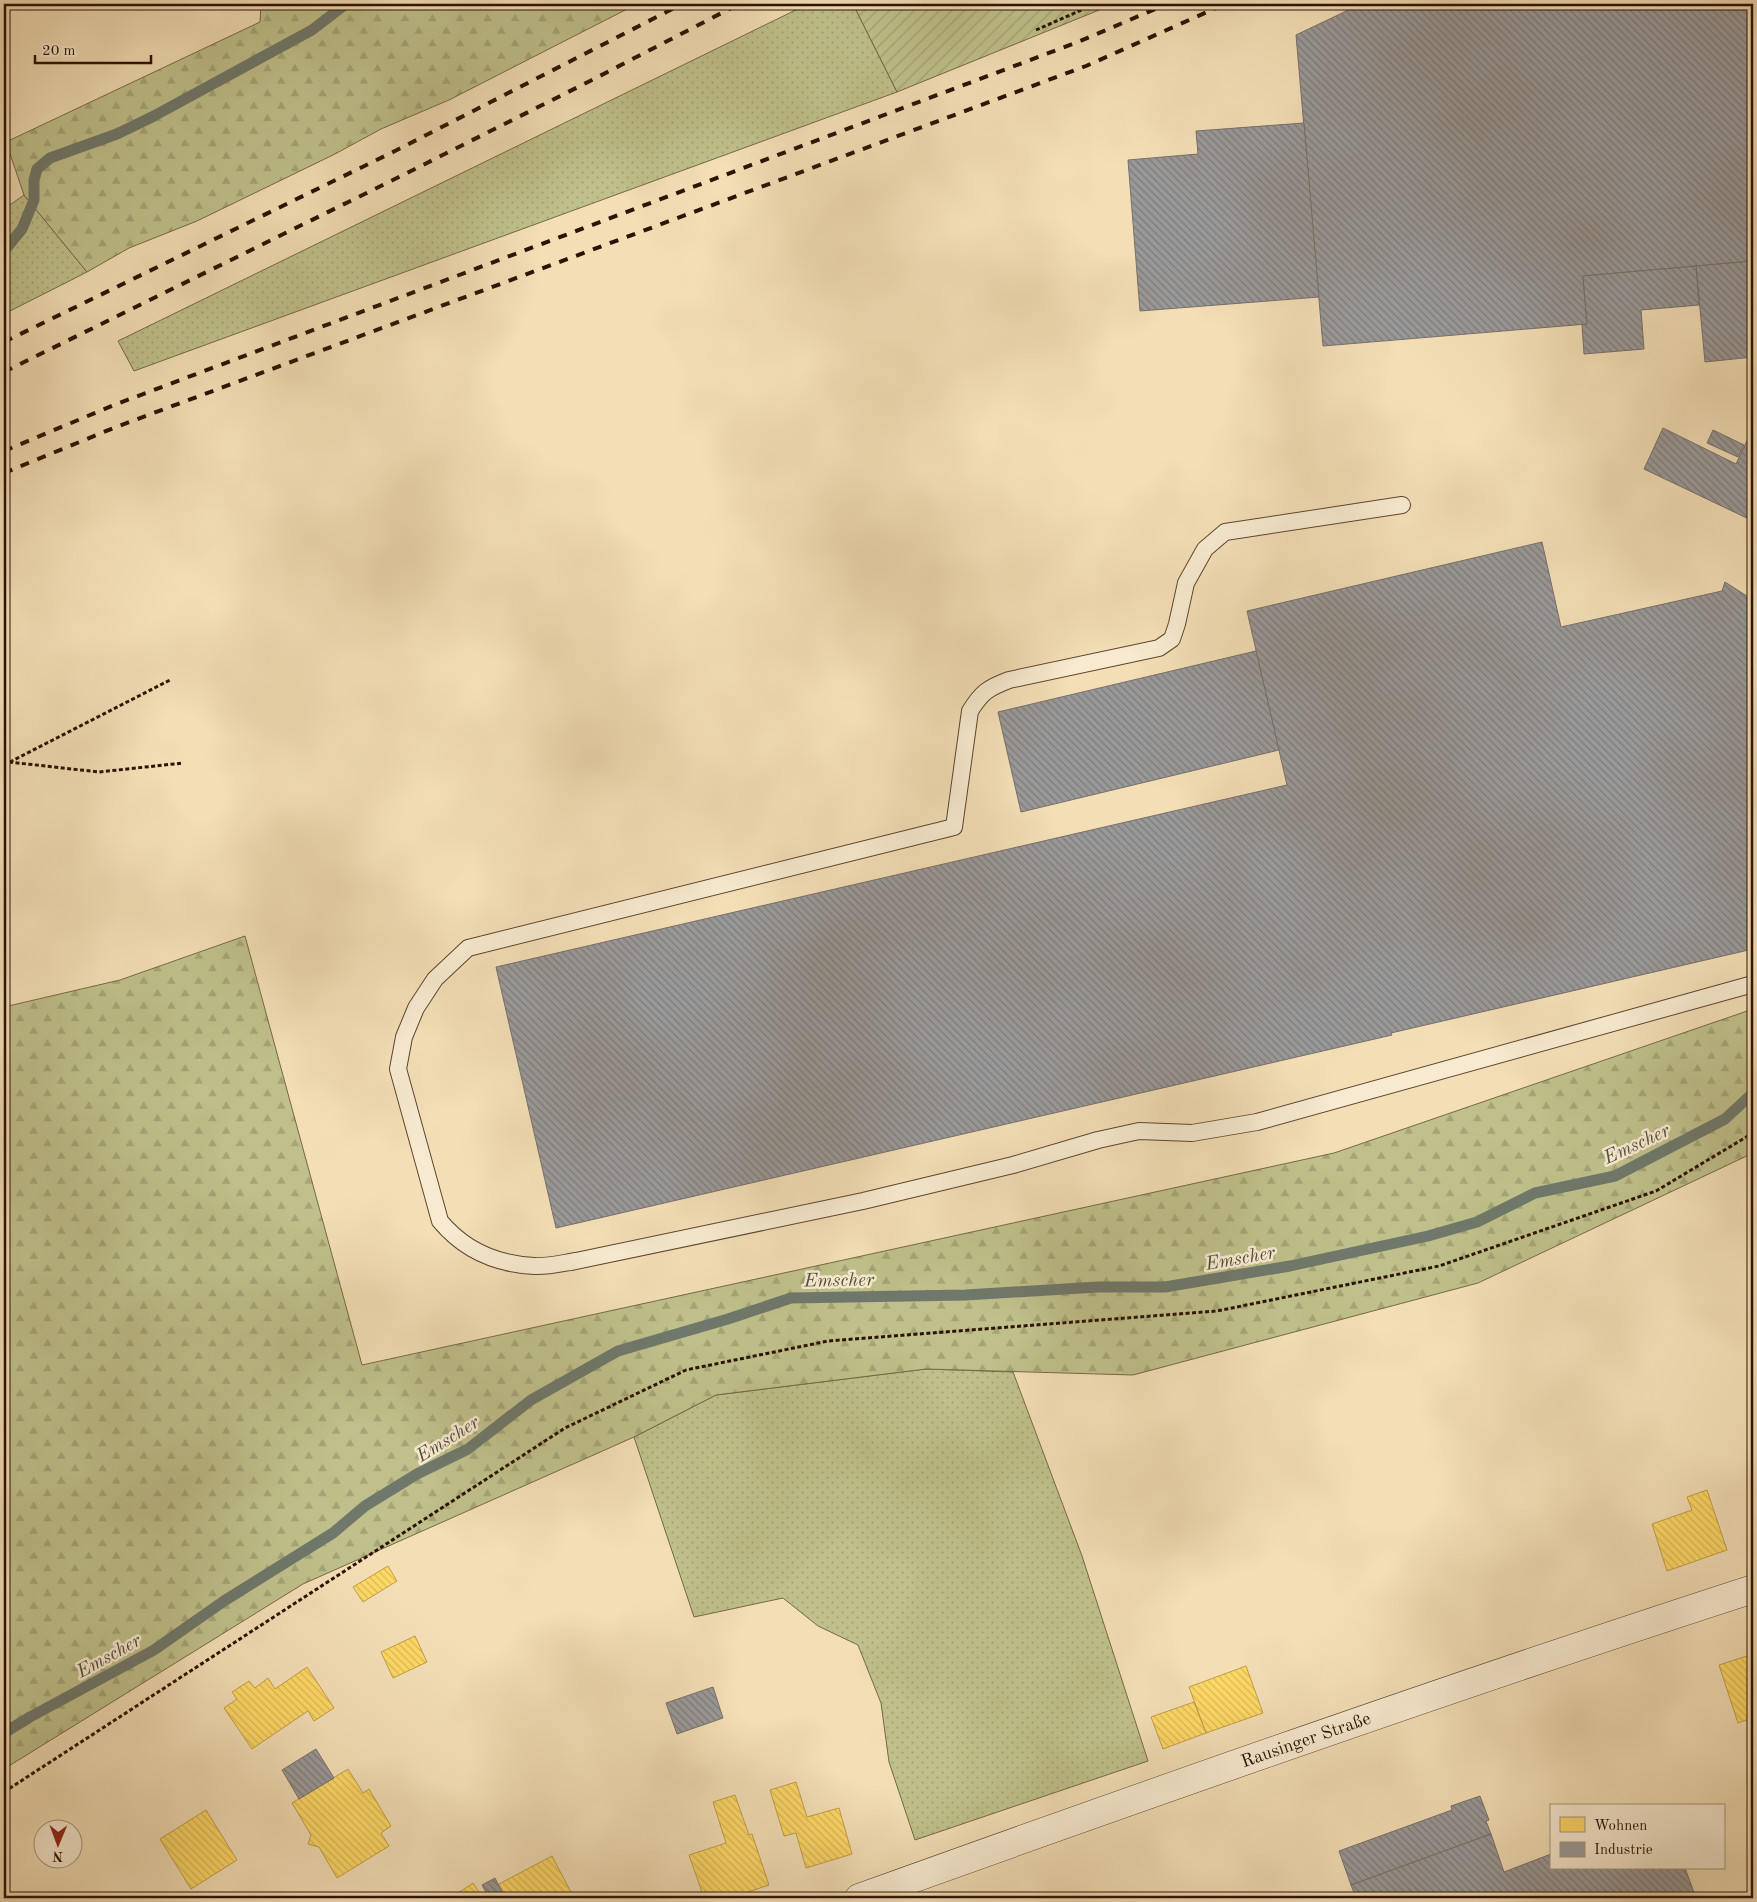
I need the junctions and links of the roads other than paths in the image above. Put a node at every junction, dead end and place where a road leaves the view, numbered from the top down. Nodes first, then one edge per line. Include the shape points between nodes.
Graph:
1 (1402, 505) dead end
2 (1753, 984) edge
3 (1753, 1589) edge
4 (859, 1898) edge

1 - 2 lane via 1225,532 1206,549 1186,583 1172,639 1159,648 1009,680 990,687 970,711 954,827 468,948 435,979 416,1008 404,1037 398,1069 440,1221 453,1236 497,1261 535,1267 576,1261 872,1198 1139,1131 1192,1134 1257,1122
3 - 4 street, Rausinger Straße via 1165,1788

